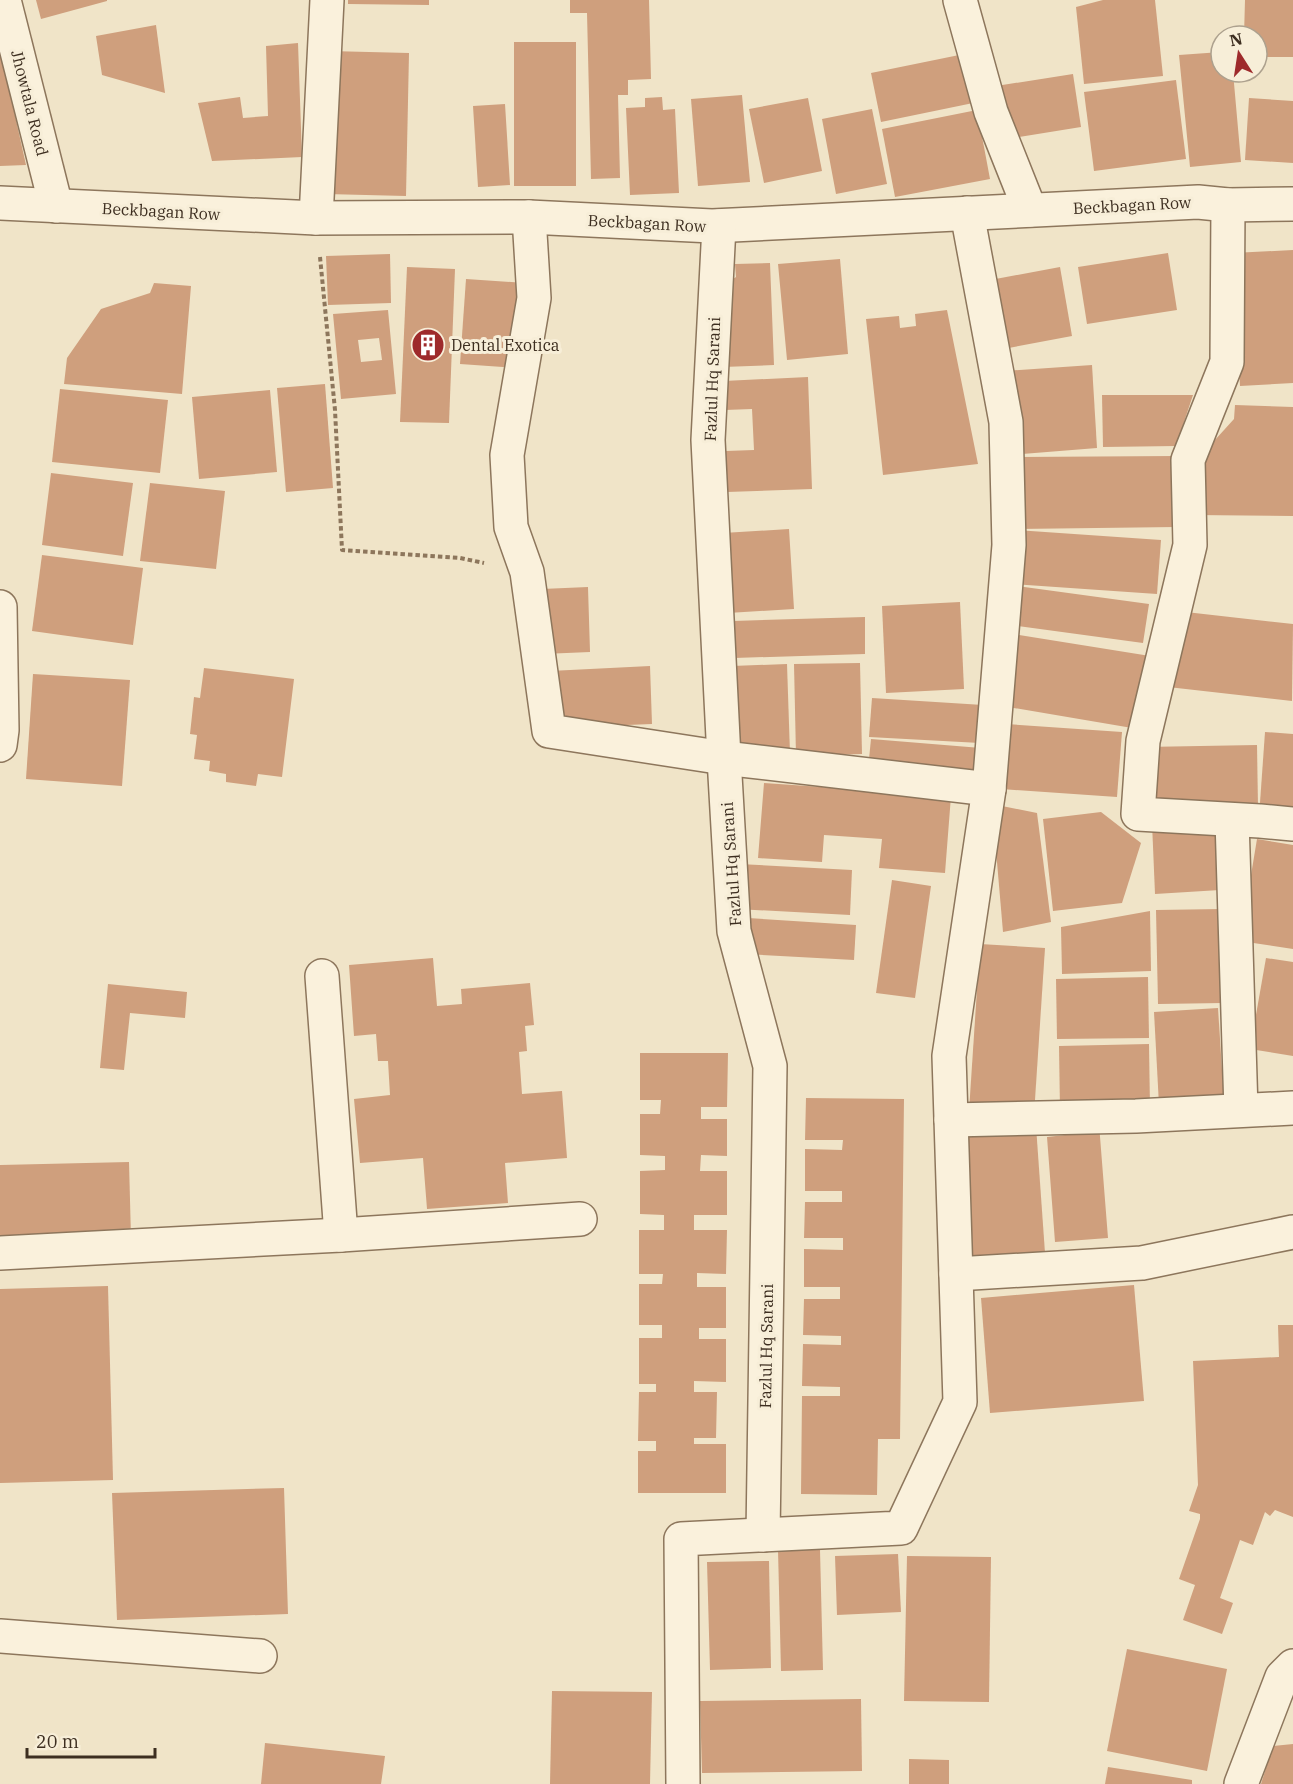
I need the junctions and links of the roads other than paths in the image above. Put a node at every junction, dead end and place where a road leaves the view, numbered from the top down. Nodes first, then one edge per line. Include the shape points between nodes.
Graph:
1 (4, 0) edge
2 (327, 0) edge
3 (960, 0) edge
4 (0, 203) edge
5 (1293, 204) edge
6 (1228, 205) junction
7 (56, 206) junction
8 (1030, 210) junction
9 (967, 213) junction
10 (528, 217) junction
11 (316, 218) junction
12 (719, 226) junction
13 (0, 607) edge
14 (0, 745) edge
15 (724, 758) junction
16 (989, 789) junction
17 (1232, 819) junction
18 (1293, 824) edge
19 (322, 976) dead end
20 (1293, 1108) edge
21 (1241, 1110) junction
22 (951, 1120) junction
23 (580, 1219) dead end
24 (1293, 1232) edge
25 (340, 1235) junction
26 (0, 1253) edge
27 (956, 1274) junction
28 (762, 1535) junction
29 (0, 1636) edge
30 (260, 1656) dead end
31 (1293, 1666) edge
32 (683, 1784) edge
33 (1241, 1784) edge

1 - 7 street, Jhowtala Road
2 - 11 street
3 - 8 street via 991,112
4 - 7 street, Beckbagan Row
5 - 6 street, Beckbagan Row
6 - 8 street, Beckbagan Row via 1198,202
6 - 17 street via 1227,362 1188,460 1190,545 1143,741 1138,814
7 - 11 street, Beckbagan Row
8 - 9 street, Beckbagan Row
9 - 12 street, Beckbagan Row
9 - 16 street via 1006,422 1009,545
10 - 11 street, Beckbagan Row
10 - 12 street, Beckbagan Row
10 - 15 street via 534,298 507,455 511,527 527,572 549,731
12 - 15 street, Fazlul Hq Sarani via 708,440
13 - 14 street
15 - 16 street
15 - 28 street, Fazlul Hq Sarani via 734,931 770,1066
16 - 22 street via 950,1056
17 - 18 street
17 - 21 street
19 - 25 street
20 - 21 street
21 - 22 street
22 - 27 street
23 - 25 street
24 - 27 street via 1142,1263
25 - 26 street
27 - 28 street via 960,1402 901,1528
28 - 32 street via 681,1539
29 - 30 street
31 - 33 street via 1282,1677

